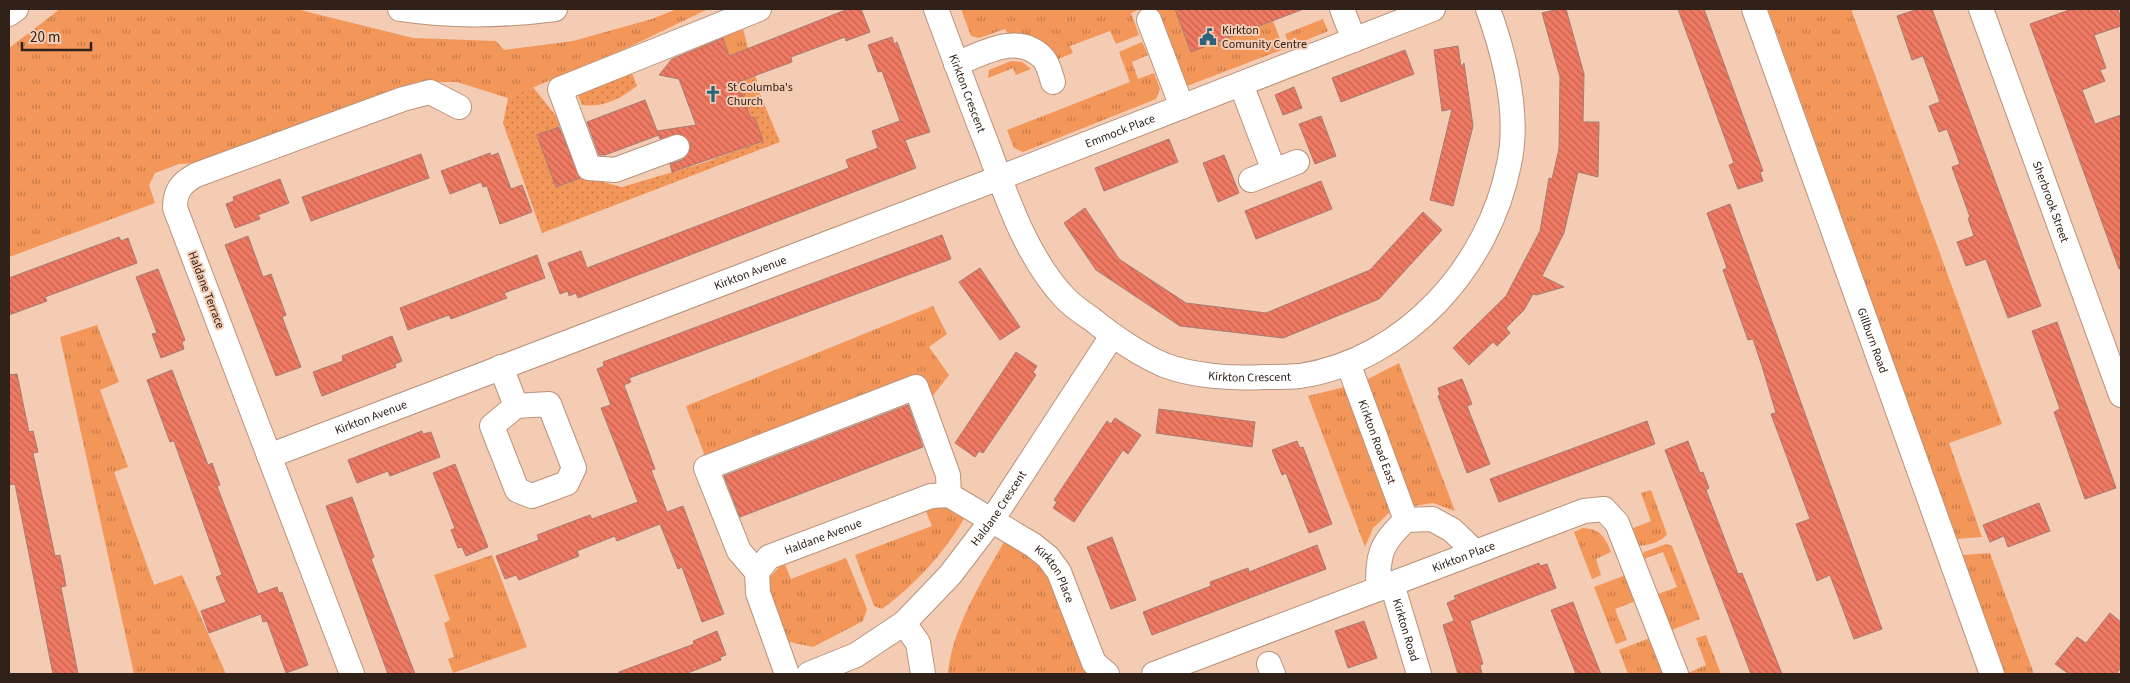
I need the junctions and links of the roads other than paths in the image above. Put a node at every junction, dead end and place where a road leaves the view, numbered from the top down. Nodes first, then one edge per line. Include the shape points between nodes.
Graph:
1 (16, 9) edge
2 (400, 9) edge
3 (555, 9) edge
4 (759, 9) edge
5 (936, 9) edge
6 (1342, 9) edge
7 (1433, 9) edge
8 (1488, 9) edge
9 (1754, 9) edge
10 (1981, 9) edge
11 (9, 14) edge
12 (1149, 20) dead end
13 (1354, 40) junction
14 (956, 64) junction
15 (1054, 82) dead end
16 (1241, 84) junction
17 (459, 107) dead end
18 (1182, 107) junction
19 (677, 147) dead end
20 (1297, 162) dead end
21 (1274, 171) junction
22 (999, 178) junction
23 (1252, 180) dead end
24 (1112, 336) junction
25 (1348, 363) junction
26 (501, 367) junction
27 (2121, 395) edge
28 (516, 406) dead end
29 (268, 456) junction
30 (949, 495) junction
31 (992, 520) junction
32 (1406, 520) junction
33 (1475, 552) junction
34 (757, 572) junction
35 (1385, 587) junction
36 (904, 622) junction
37 (352, 674) edge
38 (787, 674) edge
39 (809, 674) edge
40 (923, 674) edge
41 (1107, 674) edge
42 (1154, 674) edge
43 (1419, 674) edge
44 (1676, 674) edge
45 (1992, 674) edge

1 - 11 street
2 - 3 street via 466,16 506,16
4 - 19 street via 560,89 590,168 615,170
5 - 14 street, Kirkton Crescent
6 - 13 street
7 - 13 street, Emmock Place
8 - 25 street, Kirkton Crescent via 1501,44 1512,103 1510,162 1495,216 1466,269 1433,308 1390,340
9 - 45 street, Gillburn Road
10 - 27 street, Sherbrook Street
12 - 18 street
13 - 16 street, Emmock Place
14 - 15 street via 1010,44 1028,47 1044,58
14 - 22 street, Kirkton Crescent
16 - 18 street, Emmock Place
16 - 21 street
17 - 29 street, Haldane Terrace via 430,92 402,99 196,175 184,182 175,196 176,208
18 - 22 street, Emmock Place
20 - 21 street
21 - 23 street
22 - 24 street, Kirkton Crescent via 1027,245 1064,297
22 - 26 street, Kirkton Avenue
24 - 25 street, Kirkton Crescent via 1165,366 1228,379 1300,376
24 - 31 street, Haldane Crescent
25 - 32 street, Kirkton Road East
26 - 28 street
26 - 29 street, Kirkton Avenue
29 - 37 street, Haldane Terrace
30 - 31 street
30 - 34 street, Haldane Avenue via 931,496 768,557
30 - 34 street via 948,475 916,387 706,468 738,551
31 - 36 street, Haldane Crescent via 950,575
31 - 41 street, Kirkton Place via 1048,557 1059,572 1094,663
32 - 33 street via 1432,519 1452,530
32 - 35 street via 1389,537 1378,561
33 - 35 street, Kirkton Place
33 - 44 street, Kirkton Place via 1584,511 1604,509 1618,523
34 - 38 street via 758,593
35 - 42 street, Kirkton Place
35 - 43 street, Kirkton Road
36 - 39 street via 856,655
36 - 40 street via 918,644

